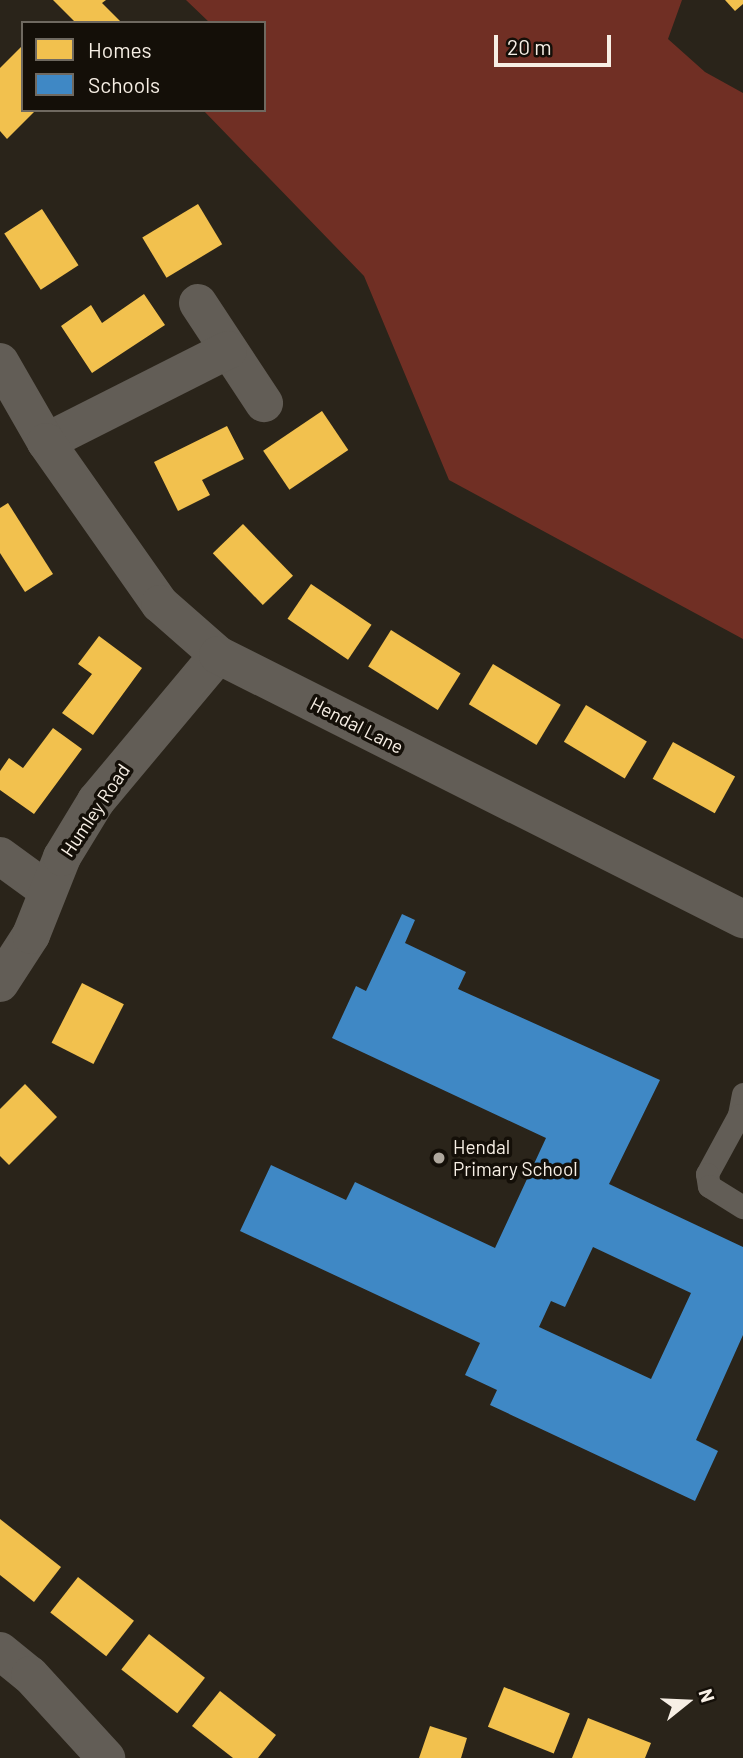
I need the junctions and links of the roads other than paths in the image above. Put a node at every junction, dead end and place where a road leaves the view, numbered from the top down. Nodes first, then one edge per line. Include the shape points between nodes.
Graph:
1 (198, 303) dead end
2 (228, 350) junction
3 (0, 362) edge
4 (264, 403) dead end
5 (46, 442) junction
6 (218, 655) junction
7 (0, 856) edge
8 (48, 891) junction
9 (743, 919) edge
10 (0, 983) edge
11 (743, 1098) edge
12 (743, 1208) edge
13 (0, 1651) edge
14 (106, 1758) edge

1 - 2 street
2 - 4 street
2 - 5 street
3 - 5 street, Hendal Lane
5 - 6 street, Hendal Lane via 160,604
6 - 8 street, Humley Road via 96,801 62,857
6 - 9 street, Hendal Lane
7 - 8 street
8 - 10 street, Humley Road via 31,935
11 - 12 lane via 739,1115 707,1174 709,1186
13 - 14 street via 30,1675

